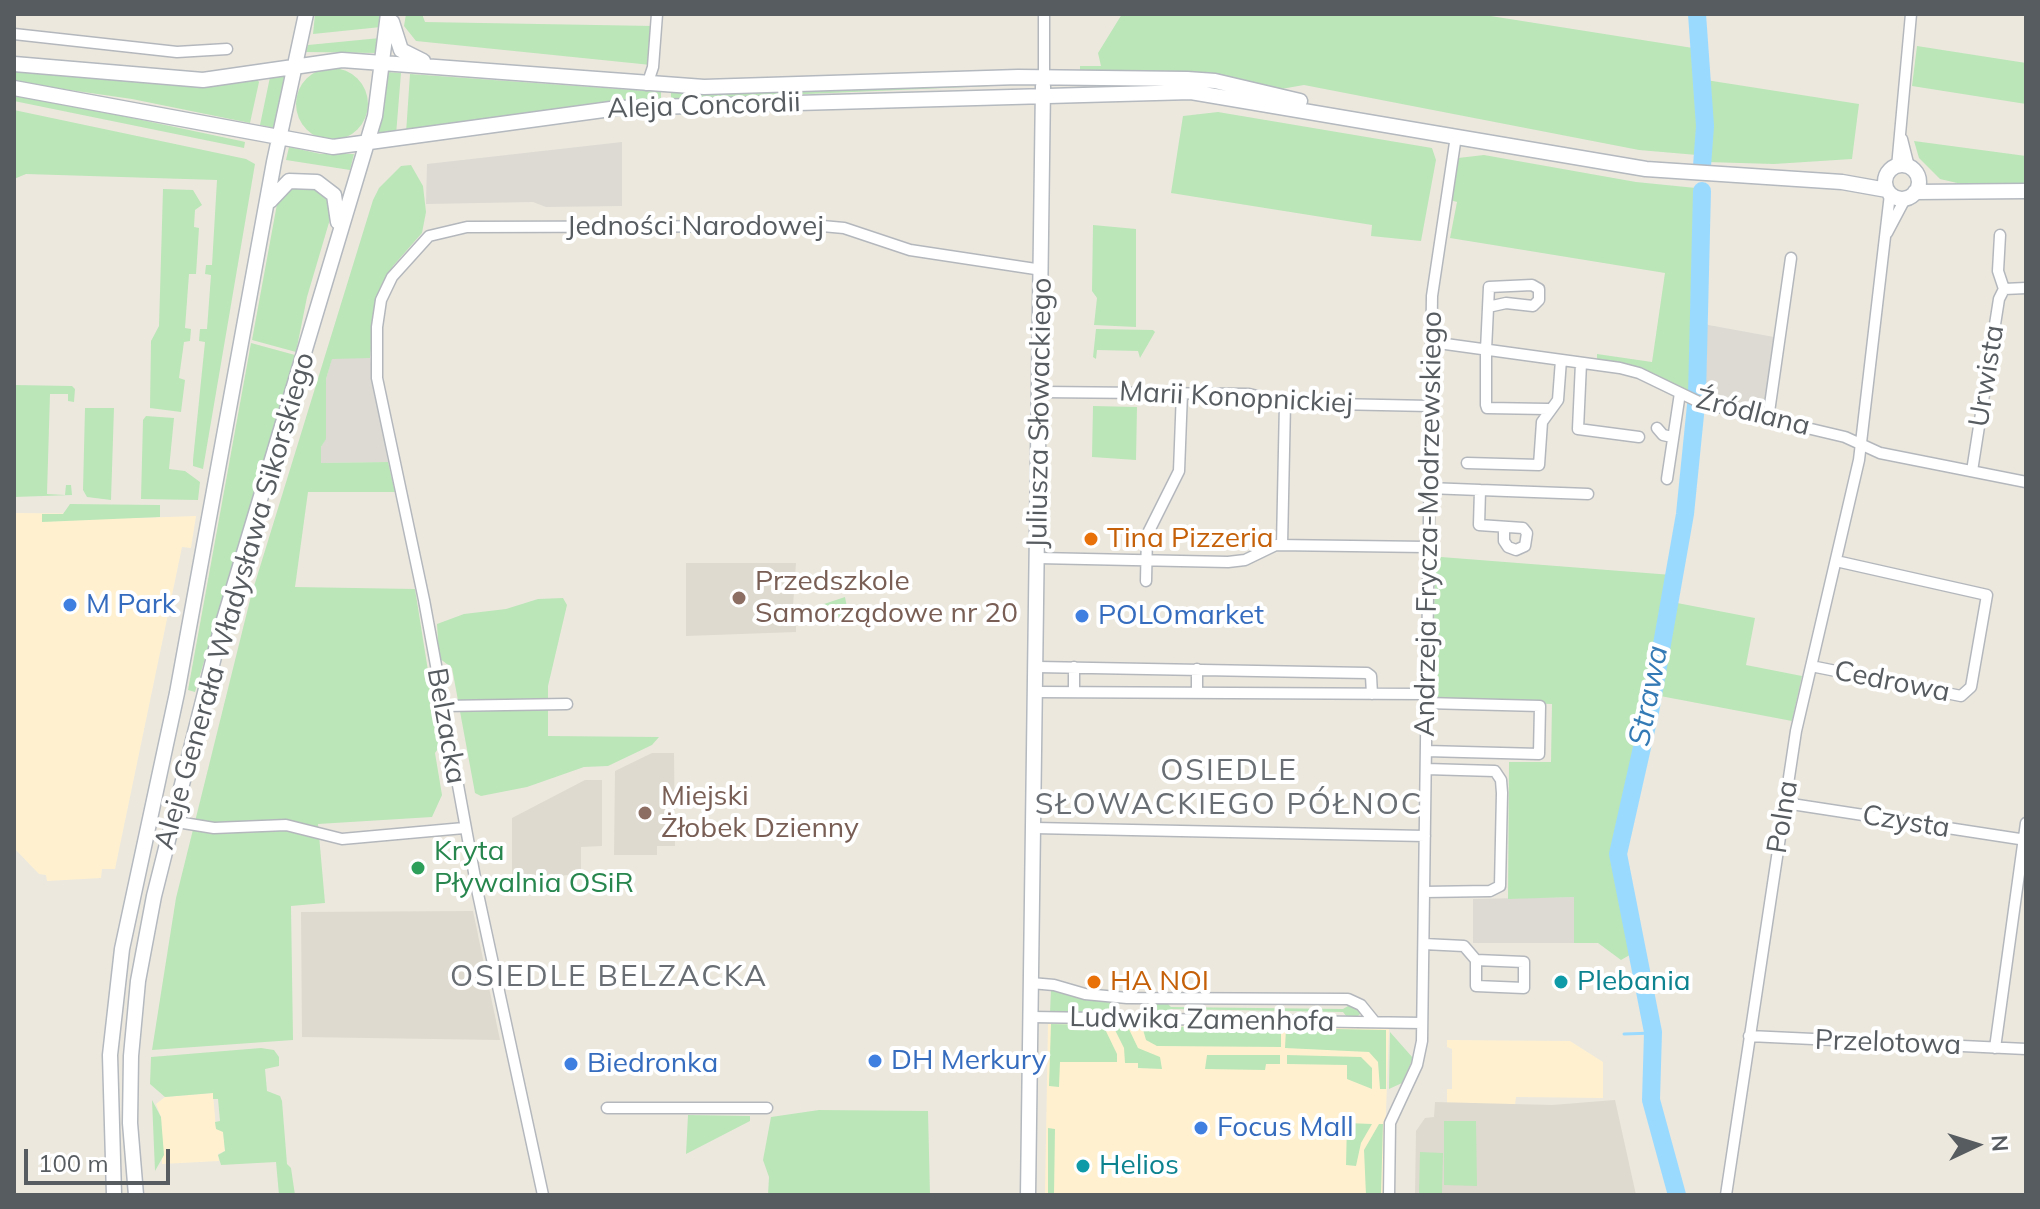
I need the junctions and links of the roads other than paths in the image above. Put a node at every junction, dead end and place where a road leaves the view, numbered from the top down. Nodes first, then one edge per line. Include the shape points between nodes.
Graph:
1 (306, 14) edge
2 (389, 14) edge
3 (1044, 14) edge
4 (1911, 14) edge
5 (657, 16) edge
6 (14, 34) edge
7 (227, 49) dead end
8 (382, 63) junction
9 (14, 64) edge
10 (434, 66) junction
11 (294, 68) junction
12 (1044, 77) junction
13 (647, 85) junction
14 (14, 88) edge
15 (1043, 94) junction
16 (1393, 125) junction
17 (1456, 136) junction
18 (280, 138) junction
19 (366, 143) junction
20 (1898, 178) junction
21 (1971, 191) junction
22 (2026, 191) edge
23 (1910, 196) junction
24 (268, 204) junction
25 (2000, 235) dead end
26 (1885, 238) junction
27 (337, 243) junction
28 (1791, 258) dead end
29 (403, 260) joint
30 (1042, 270) junction
31 (2026, 288) edge
32 (2004, 289) junction
33 (1488, 307) junction
34 (1431, 342) junction
35 (1486, 350) junction
36 (1561, 360) junction
37 (1581, 363) junction
38 (1041, 392) junction
39 (1182, 392) junction
40 (1680, 393) junction
41 (1285, 403) junction
42 (1430, 406) junction
43 (1548, 409) junction
44 (1768, 419) junction
45 (1657, 428) dead end
46 (1639, 437) dead end
47 (1672, 437) junction
48 (1861, 443) junction
49 (1467, 463) dead end
50 (1972, 471) junction
51 (1667, 479) dead end
52 (2026, 482) edge
53 (1428, 488) junction
54 (1480, 490) junction
55 (1588, 494) dead end
56 (1504, 527) dead end
57 (1282, 545) junction
58 (1427, 547) junction
59 (1038, 558) junction
60 (1146, 559) junction
61 (1836, 561) junction
62 (1146, 581) dead end
63 (1811, 666) junction
64 (1037, 667) junction
65 (1074, 667) junction
66 (1197, 669) junction
67 (1036, 692) junction
68 (1074, 692) junction
69 (1197, 693) junction
70 (1372, 694) junction
71 (1426, 699) junction
72 (567, 704) dead end
73 (444, 706) junction
74 (1426, 751) junction
75 (1426, 769) junction
76 (1785, 803) junction
77 (171, 821) junction
78 (2026, 823) edge
79 (464, 828) junction
80 (1034, 828) junction
81 (1425, 836) junction
82 (2025, 840) edge
83 (1424, 892) junction
84 (1424, 944) junction
85 (1476, 960) junction
86 (1031, 983) junction
87 (1127, 998) junction
88 (1031, 1017) junction
89 (1129, 1018) junction
90 (1374, 1021) junction
91 (1422, 1023) junction
92 (1749, 1036) junction
93 (1995, 1048) junction
94 (2026, 1049) edge
95 (607, 1108) dead end
96 (767, 1108) dead end
97 (114, 1195) edge
98 (136, 1195) edge
99 (543, 1195) edge
100 (1028, 1195) edge
101 (1389, 1195) edge
102 (1726, 1195) edge

1 - 11 street, Aleje Generała Władysława Sikorskiego
2 - 8 street, Aleje Generała Władysława Sikorskiego
2 - 10 street via 401,50
3 - 12 street, Juliusza Słowackiego
4 - 20 street, Polna
5 - 13 street
6 - 7 street via 163,51
8 - 10 street, Aleja Concordii
8 - 11 street, Aleja Concordii via 335,60
8 - 19 street, Aleje Generała Władysława Sikorskiego
9 - 11 street, Aleja Concordii via 173,80
10 - 13 street, Aleja Concordii
11 - 18 street, Aleje Generała Władysława Sikorskiego
12 - 13 street, Aleja Concordii
12 - 15 street, Juliusza Słowackiego
12 - 16 street, Aleja Concordii via 1215,81
14 - 18 street, Aleja Concordii
15 - 16 street, Aleja Concordii via 1191,92
15 - 19 street, Aleja Concordii via 618,108
15 - 30 street, Juliusza Słowackiego
16 - 17 street
17 - 20 street via 1660,171 1842,182
17 - 34 street, Andrzeja Frycza-Modrzewskiego via 1435,261
18 - 19 street, Aleja Concordii via 328,147
18 - 24 street, Aleje Generała Władysława Sikorskiego
19 - 27 street, Aleje Generała Władysława Sikorskiego
20 - 21 street
20 - 23 street
20 - 23 street
20 - 26 street, Polna
21 - 22 street
21 - 23 street
23 - 26 street
24 - 27 street via 292,180 325,185 337,204
24 - 97 street, Aleje Generała Władysława Sikorskiego via 177,693 122,949 110,1055
25 - 32 street, Urwista via 1998,271
26 - 48 street, Polna
27 - 77 street, Aleje Generała Władysława Sikorskiego via 220,633
28 - 44 street
29 - 30 street, Jedności Narodowej via 429,236 456,227 822,226 910,250
29 - 73 street, Belzacka via 381,300 377,378
30 - 38 street, Juliusza Słowackiego
31 - 32 street
32 - 50 street, Urwista
33 - 33 street via 1491,286 1539,289 1533,306
33 - 35 street
34 - 35 street, Źródlana
34 - 42 street, Andrzeja Frycza-Modrzewskiego
35 - 36 street, Źródlana
35 - 43 street via 1487,408
36 - 37 street, Źródlana
36 - 43 street via 1560,390
37 - 40 street, Źródlana via 1639,373
37 - 46 street via 1578,429
38 - 39 street, Marii Konopnickiej
38 - 59 street, Juliusza Słowackiego
39 - 41 street, Marii Konopnickiej via 1249,394
39 - 60 street via 1179,471 1147,535
40 - 44 street, Źródlana via 1696,402
40 - 47 street
41 - 42 street, Marii Konopnickiej
41 - 57 street
42 - 53 street, Andrzeja Frycza-Modrzewskiego
43 - 49 street via 1538,466
44 - 48 street, Źródlana
45 - 47 street
47 - 51 street
48 - 50 street, Źródlana via 1880,453
48 - 61 street, Polna
50 - 52 street, Źródlana
53 - 54 street
53 - 58 street, Andrzeja Frycza-Modrzewskiego
54 - 55 street
54 - 56 street via 1479,525
57 - 58 street
57 - 60 street via 1237,562
58 - 71 street, Andrzeja Frycza-Modrzewskiego
59 - 60 street
59 - 64 street, Juliusza Słowackiego
60 - 62 street
61 - 63 street, Polna
61 - 63 street, Cedrowa via 1987,595 1971,687 1965,695
63 - 76 street, Polna
64 - 65 street
64 - 67 street, Juliusza Słowackiego
65 - 66 street
65 - 68 street
66 - 69 street
66 - 70 street via 1367,673
67 - 68 street
67 - 80 street, Juliusza Słowackiego
68 - 69 street
69 - 70 street
70 - 71 street
71 - 74 street, Andrzeja Frycza-Modrzewskiego
71 - 74 street via 1540,706 1539,754
72 - 73 street
73 - 79 street, Belzacka
74 - 75 street, Andrzeja Frycza-Modrzewskiego
75 - 81 street, Andrzeja Frycza-Modrzewskiego
75 - 83 street via 1495,771 1502,793 1500,886 1490,891
76 - 82 street, Czysta
76 - 92 street, Polna
77 - 79 street via 206,828 286,825 342,839
77 - 98 street, Aleje Generała Władysława Sikorskiego via 144,942 134,1018 130,1123
78 - 82 street
79 - 99 street, Belzacka
80 - 81 street
80 - 86 street, Juliusza Słowackiego
81 - 83 street, Andrzeja Frycza-Modrzewskiego
82 - 93 street
83 - 84 street, Andrzeja Frycza-Modrzewskiego
84 - 85 street via 1464,946
84 - 91 street, Andrzeja Frycza-Modrzewskiego
85 - 85 street via 1524,962 1524,988 1476,986
86 - 87 street, Ludwika Zamenhofa
86 - 88 street, Juliusza Słowackiego
87 - 89 street
87 - 90 street, Ludwika Zamenhofa via 1348,999
88 - 89 street, Ludwika Zamenhofa
88 - 100 street, Juliusza Słowackiego
89 - 90 street, Ludwika Zamenhofa
90 - 91 street, Ludwika Zamenhofa
91 - 101 street, Andrzeja Frycza-Modrzewskiego via 1421,1054 1390,1123
92 - 93 street, Przelotowa
92 - 102 street, Polna
93 - 94 street, Przelotowa
95 - 96 street

